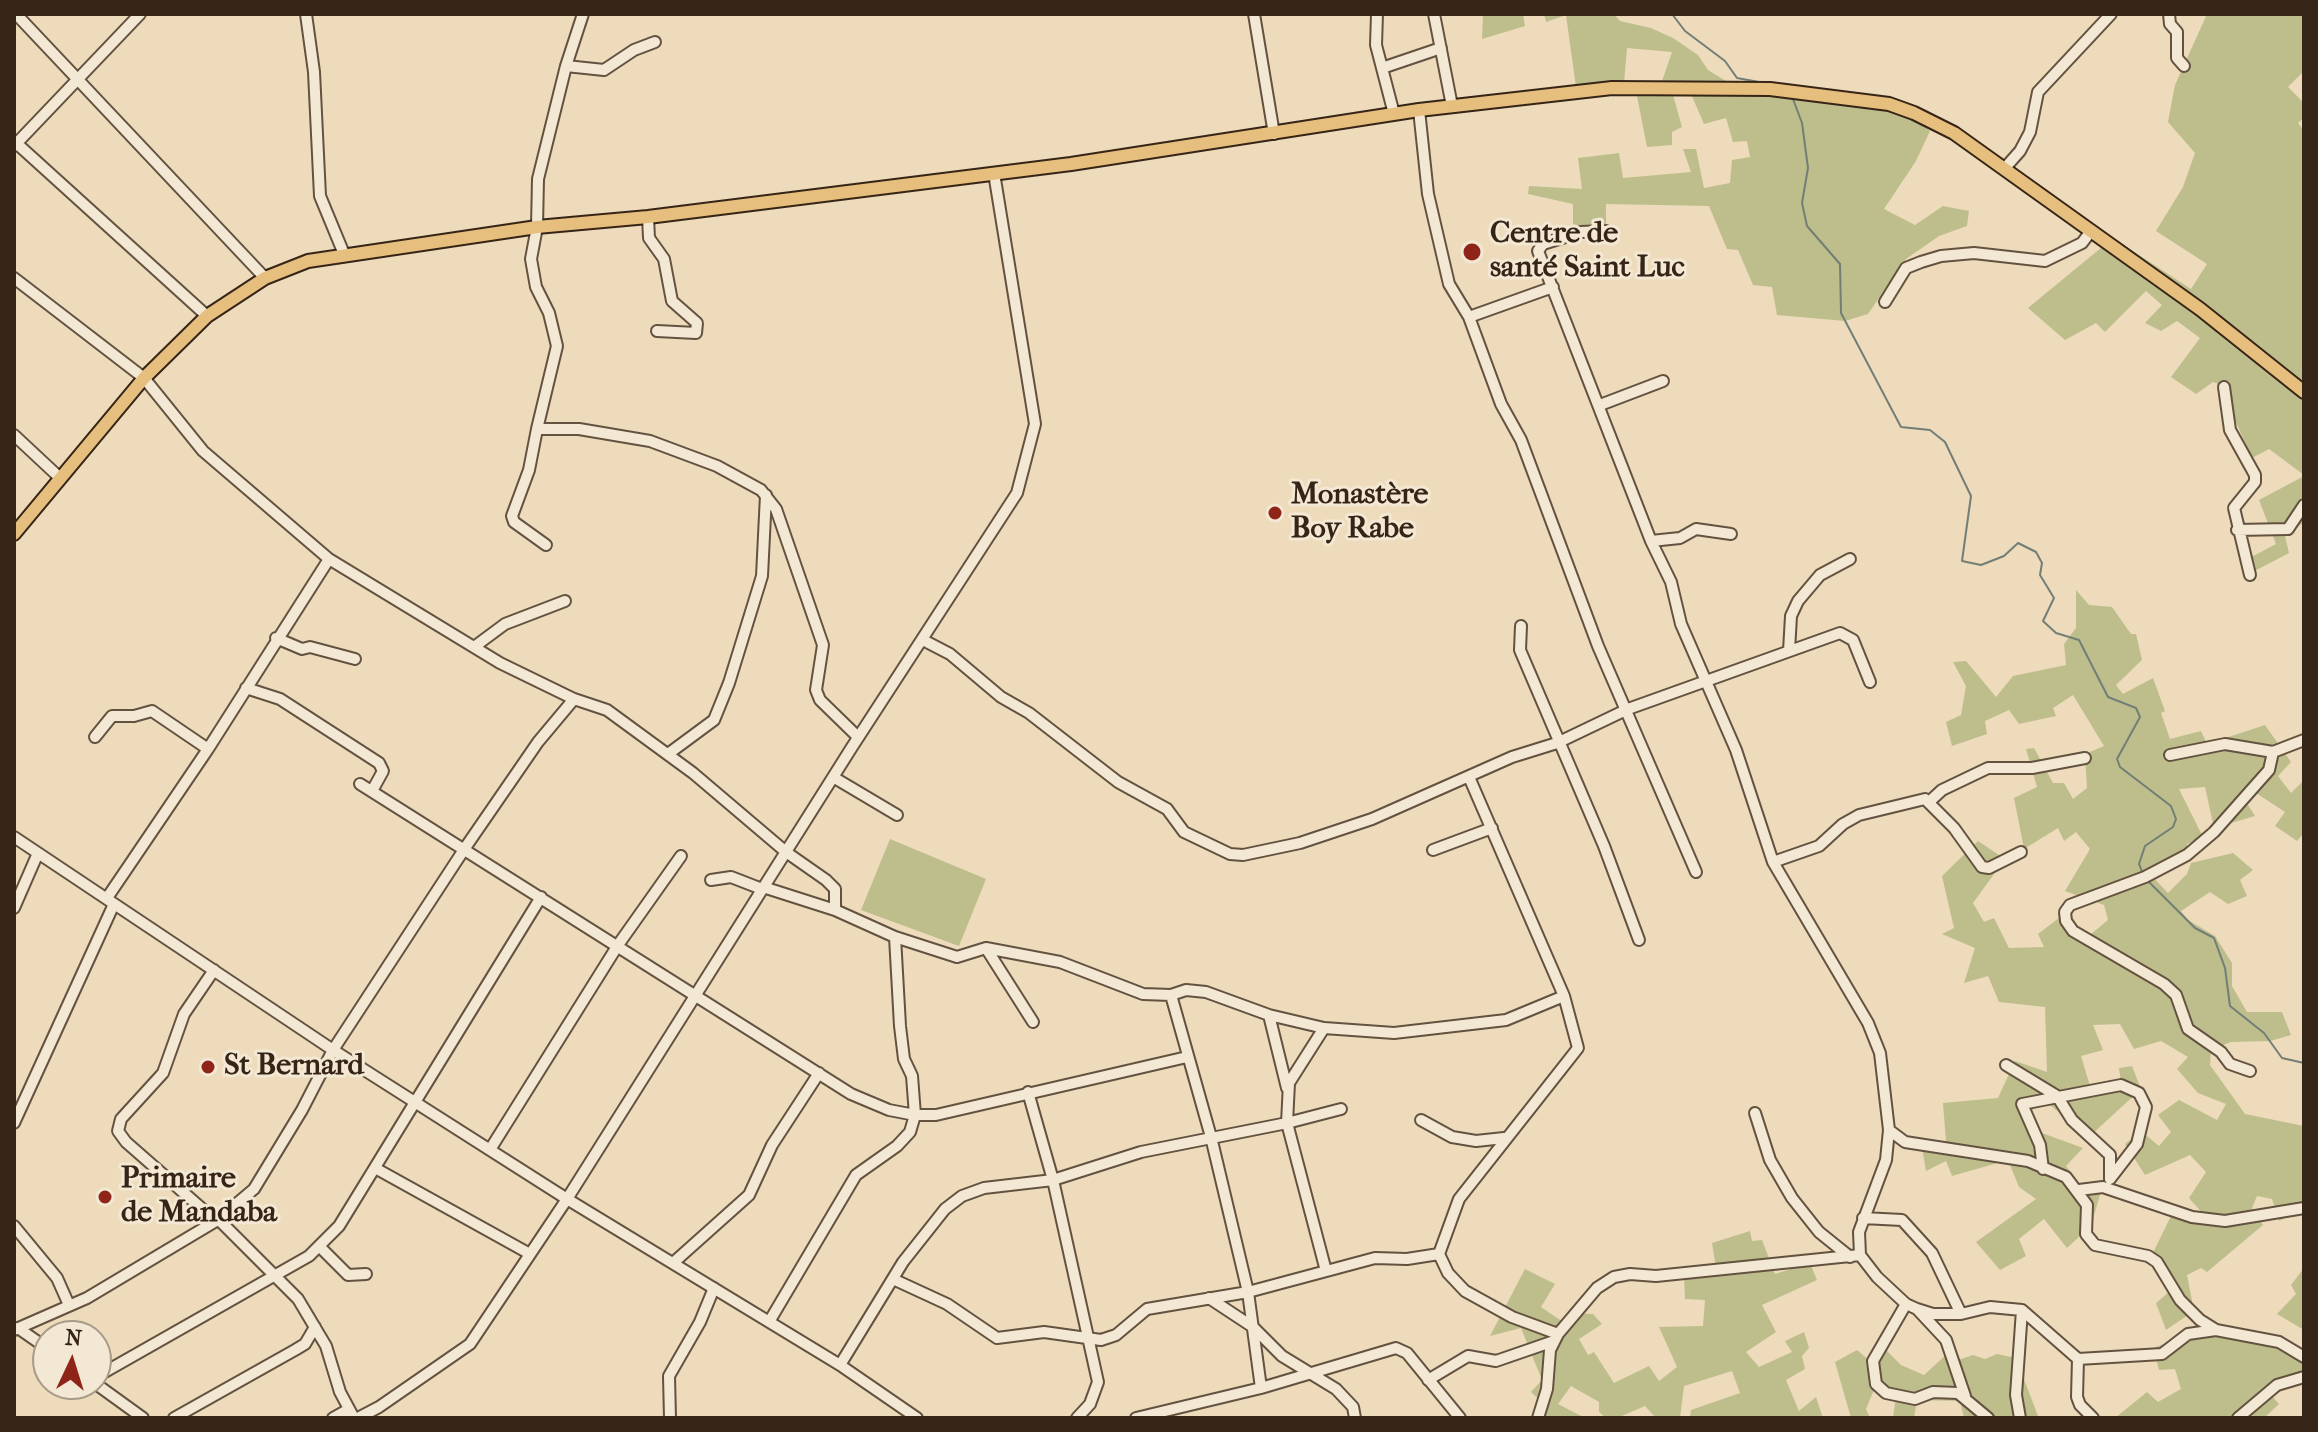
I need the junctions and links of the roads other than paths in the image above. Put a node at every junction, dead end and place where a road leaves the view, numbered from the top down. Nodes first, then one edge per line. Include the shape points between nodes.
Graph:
1 (16, 14) edge
2 (140, 14) edge
3 (306, 14) edge
4 (583, 14) edge
5 (1254, 14) edge
6 (1377, 14) edge
7 (1434, 14) edge
8 (2111, 14) edge
9 (2169, 14) edge
10 (127, 18) edge
11 (655, 42) dead end
12 (1441, 48) junction
13 (566, 66) junction
14 (2184, 66) dead end
15 (1382, 68) junction
16 (78, 77) junction
17 (1452, 106) junction
18 (1419, 110) junction
19 (1394, 114) junction
20 (1274, 134) junction
21 (15, 144) edge
22 (2004, 169) junction
23 (994, 173) junction
24 (648, 217) junction
25 (537, 227) junction
26 (1606, 231) dead end
27 (2091, 231) junction
28 (344, 254) junction
29 (14, 278) edge
30 (265, 278) junction
31 (1553, 287) junction
32 (1885, 302) dead end
33 (207, 316) junction
34 (1469, 317) junction
35 (657, 331) dead end
36 (144, 378) junction
37 (1663, 381) dead end
38 (2224, 387) dead end
39 (2304, 392) edge
40 (1600, 405) junction
41 (537, 429) junction
42 (14, 435) edge
43 (59, 477) junction
44 (766, 495) junction
45 (2304, 505) edge
46 (2237, 530) junction
47 (14, 534) edge
48 (1731, 534) dead end
49 (1651, 541) junction
50 (546, 545) dead end
51 (329, 559) junction
52 (1850, 559) dead end
53 (2250, 575) dead end
54 (565, 601) dead end
55 (1521, 626) dead end
56 (276, 638) junction
57 (923, 640) junction
58 (474, 647) junction
59 (1789, 651) junction
60 (355, 659) dead end
61 (1703, 682) junction
62 (1870, 682) dead end
63 (246, 688) junction
64 (574, 699) junction
65 (1628, 709) junction
66 (95, 737) dead end
67 (858, 737) junction
68 (1557, 743) junction
69 (2302, 745) edge
70 (208, 749) junction
71 (2273, 752) junction
72 (668, 754) junction
73 (2170, 755) dead end
74 (2085, 758) dead end
75 (833, 777) junction
76 (1469, 777) junction
77 (360, 784) dead end
78 (372, 791) junction
79 (1930, 801) junction
80 (897, 815) dead end
81 (1492, 828) junction
82 (14, 837) edge
83 (465, 848) junction
84 (1433, 850) dead end
85 (786, 852) junction
86 (2021, 852) dead end
87 (38, 853) junction
88 (681, 856) dead end
89 (1773, 862) junction
90 (1696, 872) dead end
91 (711, 880) dead end
92 (762, 888) junction
93 (541, 897) junction
94 (111, 901) junction
95 (14, 908) edge
96 (835, 910) junction
97 (895, 937) junction
98 (1639, 940) dead end
99 (618, 945) junction
100 (986, 948) junction
101 (214, 970) junction
102 (695, 994) junction
103 (1171, 995) junction
104 (1564, 996) junction
105 (1269, 1015) junction
106 (1033, 1022) dead end
107 (1324, 1028) junction
108 (333, 1050) junction
109 (1187, 1057) junction
110 (2006, 1065) dead end
111 (2250, 1071) dead end
112 (819, 1073) junction
113 (1287, 1090) junction
114 (1028, 1092) junction
115 (2057, 1096) junction
116 (416, 1101) junction
117 (1341, 1109) dead end
118 (1755, 1113) dead end
119 (915, 1115) junction
120 (1421, 1120) dead end
121 (14, 1123) edge
122 (1287, 1123) junction
123 (1889, 1130) junction
124 (1211, 1137) junction
125 (1504, 1138) junction
126 (491, 1148) junction
127 (375, 1168) junction
128 (2043, 1169) junction
129 (1053, 1180) junction
130 (2107, 1183) junction
131 (2079, 1190) junction
132 (567, 1199) junction
133 (2304, 1208) edge
134 (1863, 1218) junction
135 (217, 1220) junction
136 (14, 1226) edge
137 (319, 1246) junction
138 (530, 1254) junction
139 (1439, 1254) junction
140 (1855, 1256) junction
141 (673, 1263) junction
142 (1326, 1271) junction
143 (366, 1274) dead end
144 (273, 1277) junction
145 (895, 1280) junction
146 (714, 1288) junction
147 (1248, 1292) junction
148 (1209, 1298) junction
149 (69, 1305) junction
150 (1912, 1306) junction
151 (2022, 1310) junction
152 (1961, 1314) junction
153 (769, 1322) junction
154 (315, 1327) junction
155 (1253, 1327) junction
156 (16, 1329) edge
157 (2216, 1330) junction
158 (1087, 1337) junction
159 (1556, 1338) junction
160 (2304, 1357) edge
161 (2078, 1359) junction
162 (840, 1365) junction
163 (112, 1368) edge
164 (1309, 1374) junction
165 (2304, 1377) edge
166 (1428, 1380) junction
167 (1261, 1388) junction
168 (112, 1396) edge
169 (1965, 1396) junction
170 (669, 1414) edge
171 (354, 1415) edge
172 (143, 1418) edge
173 (174, 1418) edge
174 (333, 1418) edge
175 (657, 1418) edge
176 (917, 1418) edge
177 (1077, 1418) edge
178 (1136, 1418) edge
179 (1355, 1418) edge
180 (1460, 1418) edge
181 (1538, 1418) edge
182 (1988, 1418) edge
183 (2020, 1418) edge
184 (2093, 1418) edge
185 (2238, 1418) edge

1 - 16 street
2 - 10 street
3 - 28 street via 320,196
4 - 13 street
5 - 20 street
6 - 15 street via 1375,38
7 - 12 street
8 - 22 street via 2038,92 2030,132
9 - 14 street via 2177,32 2177,58
10 - 16 street
11 - 13 street via 604,70
12 - 15 street
12 - 17 street
13 - 25 street via 538,179
15 - 19 street
16 - 21 street
16 - 30 street
17 - 18 main road
17 - 22 main road via 1612,88 1770,89 1889,104 1954,133
18 - 19 main road
18 - 34 street via 1433,219 1449,284
19 - 20 main road
20 - 23 main road
21 - 33 street
22 - 27 main road
23 - 24 main road
23 - 57 street via 1034,412 1033,440 1017,493
24 - 25 main road
24 - 35 street via 649,238 664,259 672,301 697,323 695,333
25 - 28 main road
25 - 41 street via 531,259 557,346
26 - 31 street via 1581,232 1538,247
27 - 32 street via 2082,243 2045,261 1974,253 1921,262 1906,268
27 - 39 main road
28 - 30 main road
29 - 36 street
30 - 33 main road
31 - 34 street
31 - 40 street
33 - 36 main road
34 - 65 street via 1598,646
36 - 43 main road
36 - 51 street via 203,451
37 - 40 street
38 - 46 street via 2230,430 2255,475 2234,508
40 - 49 street
41 - 44 street via 579,429 650,441 717,466
41 - 50 street via 512,519
42 - 43 street
43 - 47 main road
44 - 67 street via 776,509 823,645 816,690
44 - 72 street via 762,576 729,683 714,720
45 - 46 street via 2288,529
46 - 53 street
48 - 49 street via 1696,529 1680,538
49 - 61 street via 1671,582
51 - 56 street
51 - 58 street
52 - 59 street via 1820,575 1798,601 1791,616
54 - 58 street via 505,624
55 - 68 street via 1520,650
56 - 60 street
56 - 63 street
57 - 67 street
57 - 76 street via 950,654 1118,782 1167,809 1184,832 1230,854 1300,843 1416,803
58 - 64 street
59 - 61 street
59 - 62 street via 1840,633 1853,640
61 - 65 street
61 - 89 street via 1736,750
63 - 70 street
63 - 78 street via 280,699 379,763 383,771
64 - 72 street via 607,710
64 - 83 street
65 - 68 street
65 - 90 street
66 - 70 street via 112,716 152,711
67 - 75 street
68 - 76 street
68 - 98 street
69 - 71 street
70 - 94 street
71 - 73 street via 2225,744
71 - 111 street via 2269,770 2187,855 2070,905 2065,912 2073,931 2164,984 2176,995 2188,1029 2230,1064
72 - 85 street
74 - 79 street via 2032,768 1988,768
75 - 80 street
75 - 85 street
76 - 81 street
77 - 78 street
78 - 83 street
79 - 86 street via 1982,867
79 - 89 street via 1859,815 1819,846
81 - 84 street
81 - 104 street
82 - 87 street
83 - 93 street
83 - 108 street
85 - 92 street
85 - 96 street via 835,889
87 - 94 street
87 - 95 street
88 - 99 street
89 - 123 street via 1868,1023 1880,1053
91 - 92 street via 731,877
92 - 96 street
92 - 102 street
93 - 99 street
93 - 116 street
94 - 101 street
94 - 121 street
96 - 97 street
97 - 100 street via 957,957
97 - 119 street via 900,1026
99 - 102 street
99 - 126 street
100 - 103 street via 1060,962 1143,994
100 - 106 street
101 - 108 street
101 - 135 street via 184,1014 163,1073 121,1119 118,1131
102 - 112 street
102 - 132 street
103 - 105 street via 1206,992
103 - 109 street
104 - 107 street via 1506,1020 1467,1026 1394,1033
104 - 125 street via 1578,1048
105 - 107 street
105 - 113 street
107 - 113 street
108 - 116 street
108 - 135 street via 254,1189
109 - 114 street
109 - 124 street
110 - 115 street
112 - 119 street via 851,1094
112 - 141 street via 772,1145 749,1195
113 - 122 street
114 - 119 street via 969,1109
114 - 129 street
115 - 128 street via 2022,1104 2040,1145
115 - 130 street via 2072,1120 2110,1155
115 - 130 street via 2121,1085 2139,1093 2146,1107 2137,1144
116 - 126 street
116 - 127 street
117 - 122 street
118 - 140 street via 1770,1160 1792,1198 1819,1232
119 - 153 street via 910,1132 897,1146 856,1175
120 - 125 street via 1452,1137
122 - 124 street
122 - 142 street
123 - 128 street via 1905,1142 2028,1161
123 - 134 street via 1886,1160
124 - 129 street
124 - 147 street
125 - 139 street via 1459,1199
126 - 132 street
127 - 137 street via 339,1226
127 - 138 street
128 - 131 street via 2066,1177
129 - 145 street via 984,1188 962,1196 930,1226
129 - 158 street
130 - 131 street
130 - 133 street via 2192,1217 2225,1221
131 - 157 street via 2087,1205 2089,1240 2157,1262 2180,1300
132 - 138 street
132 - 141 street
134 - 140 street
134 - 152 street via 1902,1220 1932,1253
135 - 144 street
135 - 149 street
136 - 149 street via 57,1278
137 - 143 street via 348,1275
137 - 144 street
138 - 171 street via 470,1344 379,1407
139 - 142 street via 1375,1258
139 - 159 street via 1465,1291
140 - 150 street
140 - 159 street via 1614,1277 1597,1288
141 - 146 street
142 - 147 street
144 - 154 street via 298,1299
144 - 163 street
145 - 158 street via 947,1304 997,1338 1044,1332
145 - 162 street
146 - 153 street
146 - 170 street via 669,1376
147 - 148 street
147 - 155 street
148 - 155 street
148 - 158 street via 1147,1309 1116,1335
149 - 156 street
150 - 152 street via 1933,1314
150 - 169 street via 1946,1340
150 - 169 street via 1873,1361 1876,1384 1899,1397 1947,1391
151 - 152 street via 1990,1307
151 - 161 street
151 - 183 street via 2016,1395
153 - 162 street
154 - 171 street
154 - 173 street via 305,1344
155 - 164 street
155 - 167 street
157 - 160 street via 2279,1342
157 - 161 street via 2188,1334 2162,1354
158 - 177 street via 1098,1382 1090,1404
159 - 166 street via 1524,1355 1496,1361 1468,1356
159 - 181 street
161 - 184 street via 2077,1397
162 - 176 street
164 - 166 street via 1396,1348 1407,1353
164 - 167 street
164 - 179 street via 1336,1389 1353,1407
165 - 185 street via 2277,1385
166 - 180 street
167 - 178 street
168 - 172 street
169 - 182 street
170 - 175 street
171 - 174 street

